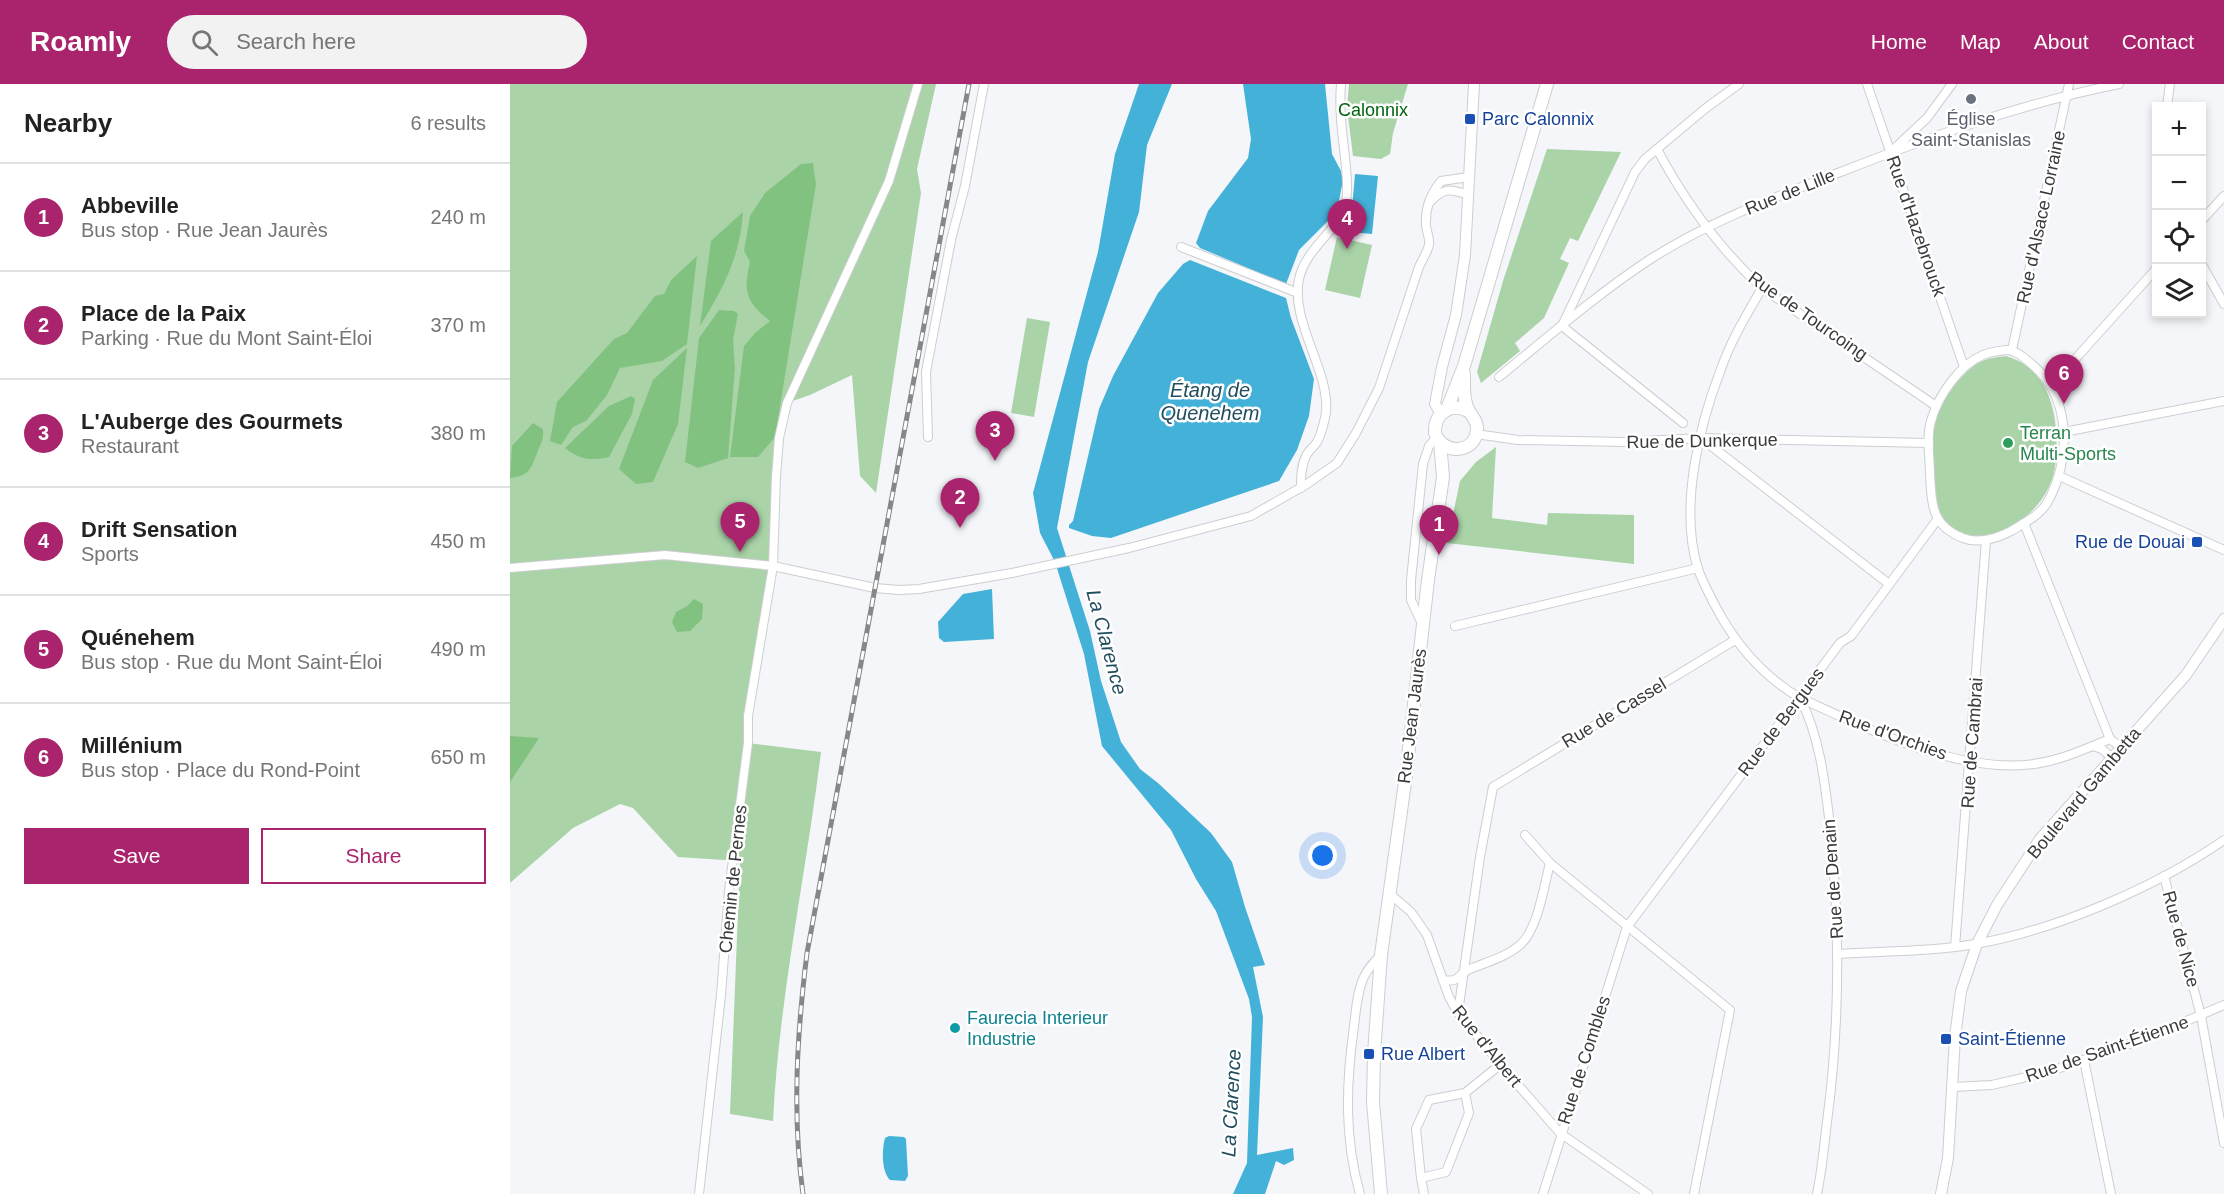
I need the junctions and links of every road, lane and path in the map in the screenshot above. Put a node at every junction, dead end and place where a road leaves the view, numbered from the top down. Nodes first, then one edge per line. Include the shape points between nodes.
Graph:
1 (918, 84) edge
2 (984, 84) edge
3 (1341, 84) edge
4 (1474, 84) edge
5 (1547, 84) edge
6 (1739, 84) edge
7 (1867, 84) edge
8 (1952, 84) edge
9 (2069, 84) edge
10 (2119, 84) edge
11 (2170, 84) edge
12 (2067, 96) junction
13 (2168, 102) edge
14 (1657, 149) junction
15 (1891, 152) junction
16 (1469, 177) junction
17 (1469, 195) junction
18 (2224, 196) edge
19 (1428, 205) junction
20 (2206, 216) edge
21 (1707, 227) junction
22 (1181, 247) dead end
23 (2206, 272) edge
24 (2152, 275) edge
25 (1762, 288) junction
26 (1298, 293) junction
27 (2224, 304) edge
28 (1562, 326) junction
29 (2012, 350) junction
30 (1464, 366) junction
31 (1964, 367) junction
32 (1499, 377) dead end
33 (2052, 385) junction
34 (2224, 401) edge
35 (1936, 406) junction
36 (1444, 411) junction
37 (1468, 411) junction
38 (1683, 423) dead end
39 (2064, 432) junction
40 (1476, 434) junction
41 (928, 437) dead end
42 (1701, 438) junction
43 (1439, 440) junction
44 (1929, 443) junction
45 (1461, 449) junction
46 (2059, 476) junction
47 (1443, 477) junction
48 (1301, 488) junction
49 (1937, 520) junction
50 (2024, 523) junction
51 (1986, 540) junction
52 (2224, 550) edge
53 (773, 566) junction
54 (510, 568) edge
55 (1698, 568) junction
56 (1888, 584) junction
57 (2224, 619) edge
58 (1423, 626) junction
59 (1455, 626) dead end
60 (1735, 640) junction
61 (1800, 698) junction
62 (2110, 739) junction
63 (2093, 746) junction
64 (2122, 748) junction
65 (2112, 758) junction
66 (1971, 763) junction
67 (1525, 835) dead end
68 (2224, 840) edge
69 (1550, 863) junction
70 (2164, 876) junction
71 (1390, 894) junction
72 (1627, 927) junction
73 (1977, 944) junction
74 (1955, 947) junction
75 (1838, 954) junction
76 (1381, 955) junction
77 (1466, 970) junction
78 (1443, 980) junction
79 (2224, 1005) edge
80 (1458, 1013) junction
81 (2201, 1016) junction
82 (2084, 1060) junction
83 (1501, 1064) junction
84 (1952, 1087) junction
85 (1465, 1093) junction
86 (1560, 1133) junction
87 (2224, 1143) edge
88 (1421, 1178) junction
89 (699, 1194) edge
90 (1360, 1194) edge
91 (1381, 1194) edge
92 (1424, 1194) edge
93 (1542, 1194) edge
94 (1648, 1194) edge
95 (1694, 1194) edge
96 (1817, 1194) edge
97 (1941, 1194) edge
98 (2111, 1194) edge

1 - 53 street, Chemin de Pernes via 889,181 787,402 779,438
2 - 41 street via 926,372
3 - 26 street via 1346,203 1338,220 1309,255 1299,278
4 - 16 street
5 - 30 main road
6 - 14 street
7 - 15 street, Rue d'Hazebrouck
8 - 15 street via 1927,118
9 - 12 street, Rue d'Alsace Lorraine
10 - 12 street, Rue de Lille
11 - 13 street
12 - 15 street, Rue de Lille via 1983,119
12 - 29 street, Rue d'Alsace Lorraine
14 - 21 street, Rue de Tourcoing
14 - 28 street via 1635,172
15 - 21 street, Rue de Lille
15 - 31 street, Rue d'Hazebrouck
16 - 17 street
16 - 19 street via 1441,181 1431,192
17 - 19 street via 1448,190
17 - 36 street via 1459,295 1435,404
18 - 20 street
19 - 48 street via 1426,229 1430,242 1378,387 1337,463
21 - 25 street, Rue de Tourcoing via 1738,266
21 - 28 street, Rue de Lille via 1642,265
22 - 26 street
23 - 27 street
24 - 33 street
25 - 35 street, Rue de Tourcoing
25 - 42 street, Rue d'Orchies via 1721,368
26 - 48 street via 1322,380 1326,411 1317,442 1306,455
28 - 32 street, Rue de Lille
28 - 38 street
29 - 31 street via 1984,355
29 - 33 street via 2037,367
30 - 36 main road
30 - 37 main road
31 - 35 street
33 - 39 street
34 - 39 street
35 - 44 street
36 - 37 main road via 1456,407
36 - 43 main road via 1435,427
37 - 40 main road via 1476,421
39 - 46 street
40 - 42 street, Rue de Dunkerque via 1518,440 1612,442
40 - 45 main road
42 - 44 street, Rue de Dunkerque
42 - 55 street, Rue d'Orchies via 1690,497
42 - 56 street
43 - 45 main road via 1450,448
43 - 47 main road, Rue Jean Jaurès
43 - 58 street via 1429,446 1423,464 1411,580 1411,600
44 - 49 street
45 - 47 main road, Rue Jean Jaurès
46 - 50 street via 2046,505
46 - 52 street
47 - 58 main road, Rue Jean Jaurès
48 - 53 street via 1251,516 1129,548 920,589 875,588
49 - 51 street via 1966,540
49 - 56 street, Rue de Bergues
50 - 51 street
50 - 62 street
51 - 66 street, Rue de Cambrai
53 - 54 street via 665,555
53 - 89 street, Chemin de Pernes via 748,716
55 - 59 street
55 - 60 street, Rue d'Orchies
56 - 61 street, Rue de Bergues
57 - 64 street, Boulevard Gambetta via 2186,675
58 - 71 main road, Rue Jean Jaurès
60 - 61 street, Rue d'Orchies via 1758,668
60 - 77 street, Rue de Cassel via 1493,787
61 - 66 street, Rue d'Orchies via 1902,742
61 - 72 street, Rue de Bergues
61 - 75 street, Rue de Denain via 1818,749 1827,799
62 - 63 street, Rue d'Orchies
62 - 64 street
63 - 65 street
63 - 66 street, Rue d'Orchies via 2041,763
64 - 65 street, Boulevard Gambetta
65 - 73 street, Boulevard Gambetta via 2040,839
66 - 74 street, Rue de Cambrai
67 - 69 street
68 - 70 street
69 - 72 street
69 - 77 street via 1535,920 1522,944 1506,955
70 - 73 street via 2079,914
70 - 81 street, Rue de Nice
71 - 76 main road, Rue Jean Jaurès
71 - 78 street, Rue d'Albert via 1411,912 1427,935
72 - 86 street, Rue de Combles
72 - 95 street via 1730,1010
73 - 74 street
73 - 84 street, Boulevard Gambetta via 1960,991
74 - 75 street
75 - 96 street, Rue de Denain via 1835,1063
76 - 90 street via 1362,979 1350,1053 1347,1126
76 - 91 main road, Rue Jean Jaurès via 1373,1102
77 - 78 street via 1457,980
77 - 80 street
78 - 80 street, Rue d'Albert
79 - 81 street, Rue de Saint-Étienne
80 - 83 street, Rue d'Albert
81 - 82 street, Rue de Saint-Étienne
81 - 87 street, Rue de Nice
82 - 84 street, Rue de Saint-Étienne via 2022,1079
82 - 98 street
83 - 85 street
83 - 86 street, Rue d'Albert
84 - 97 street, Boulevard Gambetta via 1948,1158
85 - 88 street via 1469,1113 1446,1172
85 - 88 street via 1429,1100 1416,1129
86 - 93 street, Rue de Combles
86 - 94 street, Rue d'Albert
88 - 92 street

